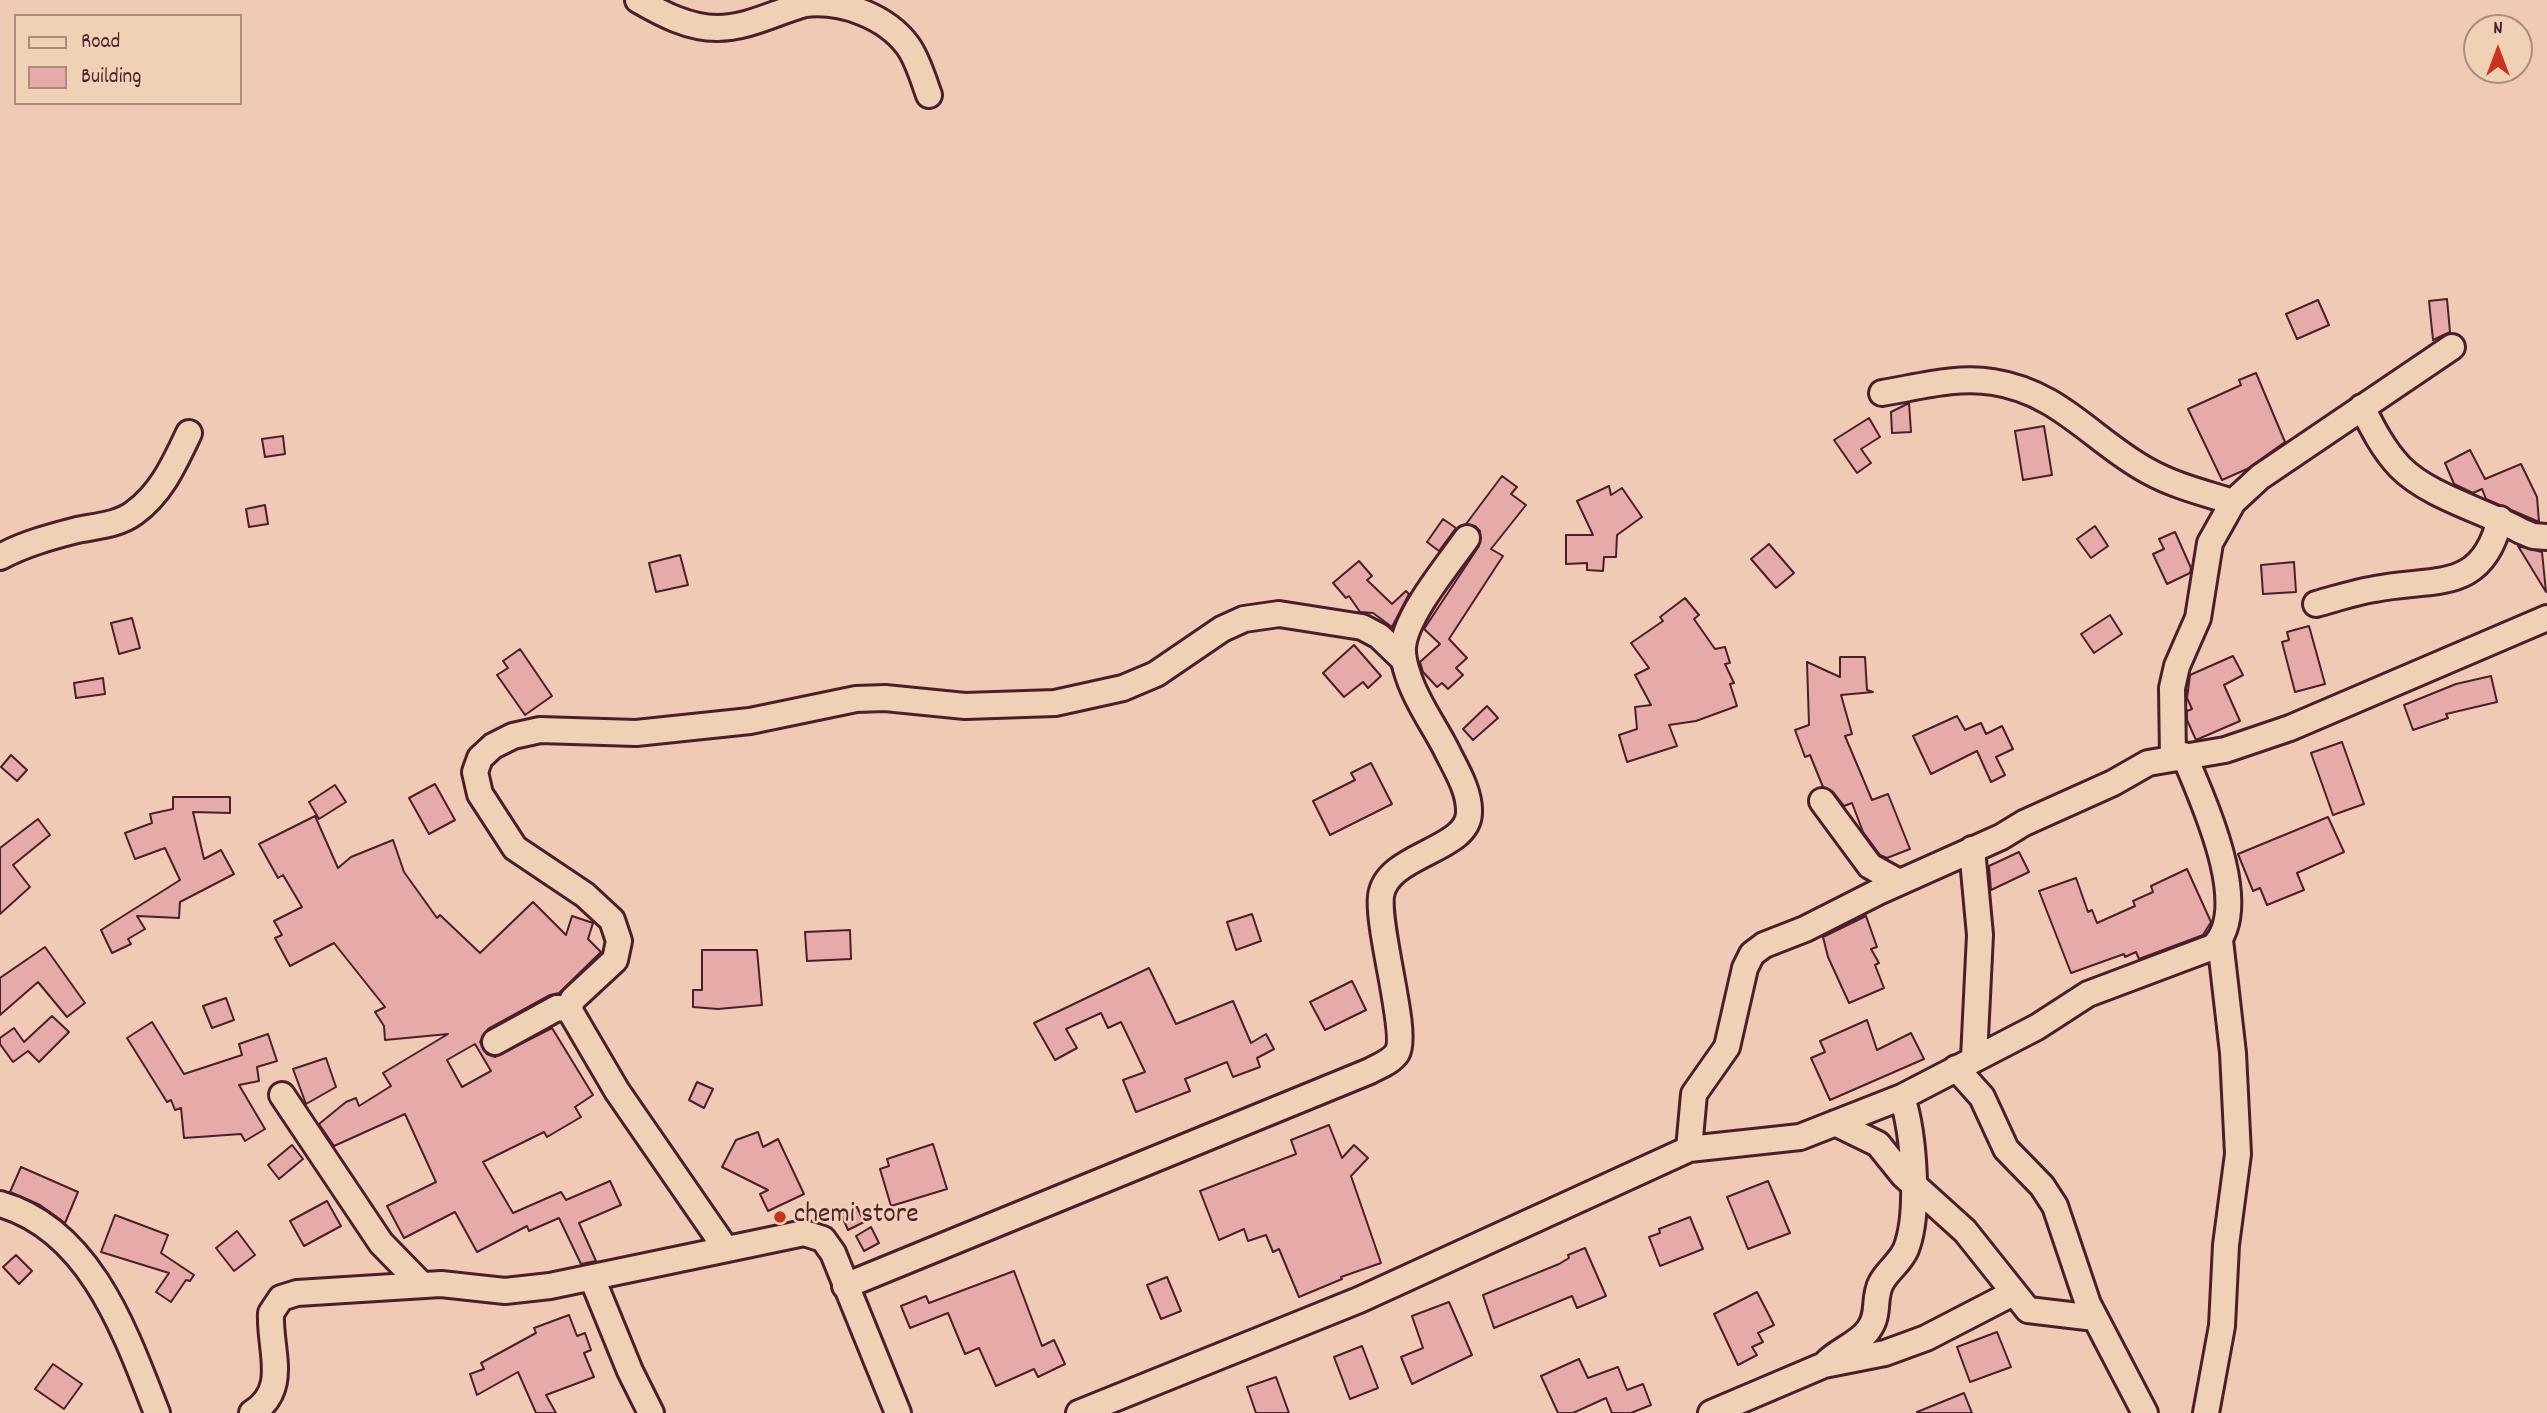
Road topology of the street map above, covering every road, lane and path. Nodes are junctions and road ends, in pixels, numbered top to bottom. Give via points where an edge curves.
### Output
1 (638, 0) edge
2 (929, 95) dead end
3 (2452, 347) dead end
4 (1882, 393) dead end
5 (2362, 407) junction
6 (189, 433) dead end
7 (2234, 502) junction
8 (2500, 519) junction
9 (2547, 537) edge
10 (1467, 538) dead end
11 (0, 557) edge
12 (2316, 604) dead end
13 (2547, 618) edge
14 (1404, 660) junction
15 (2178, 756) junction
16 (1822, 801) dead end
17 (1972, 849) junction
18 (1899, 882) junction
19 (2220, 940) junction
20 (569, 1009) junction
21 (495, 1042) dead end
22 (1965, 1063) junction
23 (282, 1095) dead end
24 (1902, 1097) junction
25 (1835, 1123) junction
26 (1689, 1149) junction
27 (1912, 1183) junction
28 (0, 1204) edge
29 (726, 1249) junction
30 (592, 1278) junction
31 (421, 1284) junction
32 (845, 1286) junction
33 (2013, 1293) junction
34 (2095, 1318) junction
35 (1824, 1365) junction
36 (1114, 1406) edge
37 (157, 1413) edge
38 (252, 1413) edge
39 (652, 1413) edge
40 (898, 1413) edge
41 (1079, 1413) edge
42 (1711, 1413) edge
43 (2145, 1413) edge
44 (2206, 1413) edge

1 - 2 street via 663,15 714,28 818,2 861,9 880,19 908,46
3 - 5 street
4 - 7 street via 1948,381 1995,382 2066,411 2147,471
5 - 7 street via 2260,477
5 - 8 street via 2379,442 2402,469 2425,485
6 - 11 street via 154,496 134,514 27,544
7 - 15 street via 2210,543 2198,618 2172,688
8 - 9 street via 2533,536
8 - 12 street via 2488,555 2463,572 2434,583 2374,589
10 - 14 street via 1408,630
13 - 15 street via 2290,728 2225,750
14 - 20 street via 1362,627 1270,614 1222,629 1156,674 1123,688 1055,703 965,706 856,699 750,721 636,733 540,730 513,736 480,758 476,783 486,807 515,848 602,907 618,932 615,960 573,999
14 - 32 street via 1418,699 1464,788 1469,813 1461,832 1412,861 1382,889 1381,917 1400,1032 1397,1053 1370,1071
15 - 17 street via 2148,762
15 - 19 street via 2219,846 2228,904
16 - 18 street via 1870,866
17 - 18 street
17 - 22 street via 1980,935
18 - 26 street via 1840,913 1763,944 1752,954 1740,980 1727,1046 1695,1094
19 - 22 street via 2213,947 2088,994 2037,1027
19 - 44 street via 2238,1154 2227,1233 2222,1326
20 - 21 street via 557,1008
20 - 29 street via 631,1113
22 - 24 street
22 - 34 street via 2006,1149 2055,1206
23 - 31 street via 381,1243
24 - 25 street
24 - 27 street via 1911,1140
25 - 26 street via 1782,1141
25 - 27 street via 1871,1138
26 - 36 street
27 - 33 street via 1965,1231
27 - 35 street via 1916,1210 1908,1245 1880,1284 1874,1321 1865,1334
28 - 37 street via 58,1234 79,1256 117,1321
29 - 30 street
29 - 32 street via 804,1233 816,1235 833,1253
30 - 31 street via 505,1291
30 - 39 street via 624,1359
31 - 38 street via 281,1298 271,1313 274,1386 268,1400
32 - 40 street
33 - 34 street via 2028,1310
33 - 35 street via 1926,1338 1885,1353
34 - 43 street
35 - 42 street
36 - 41 street

